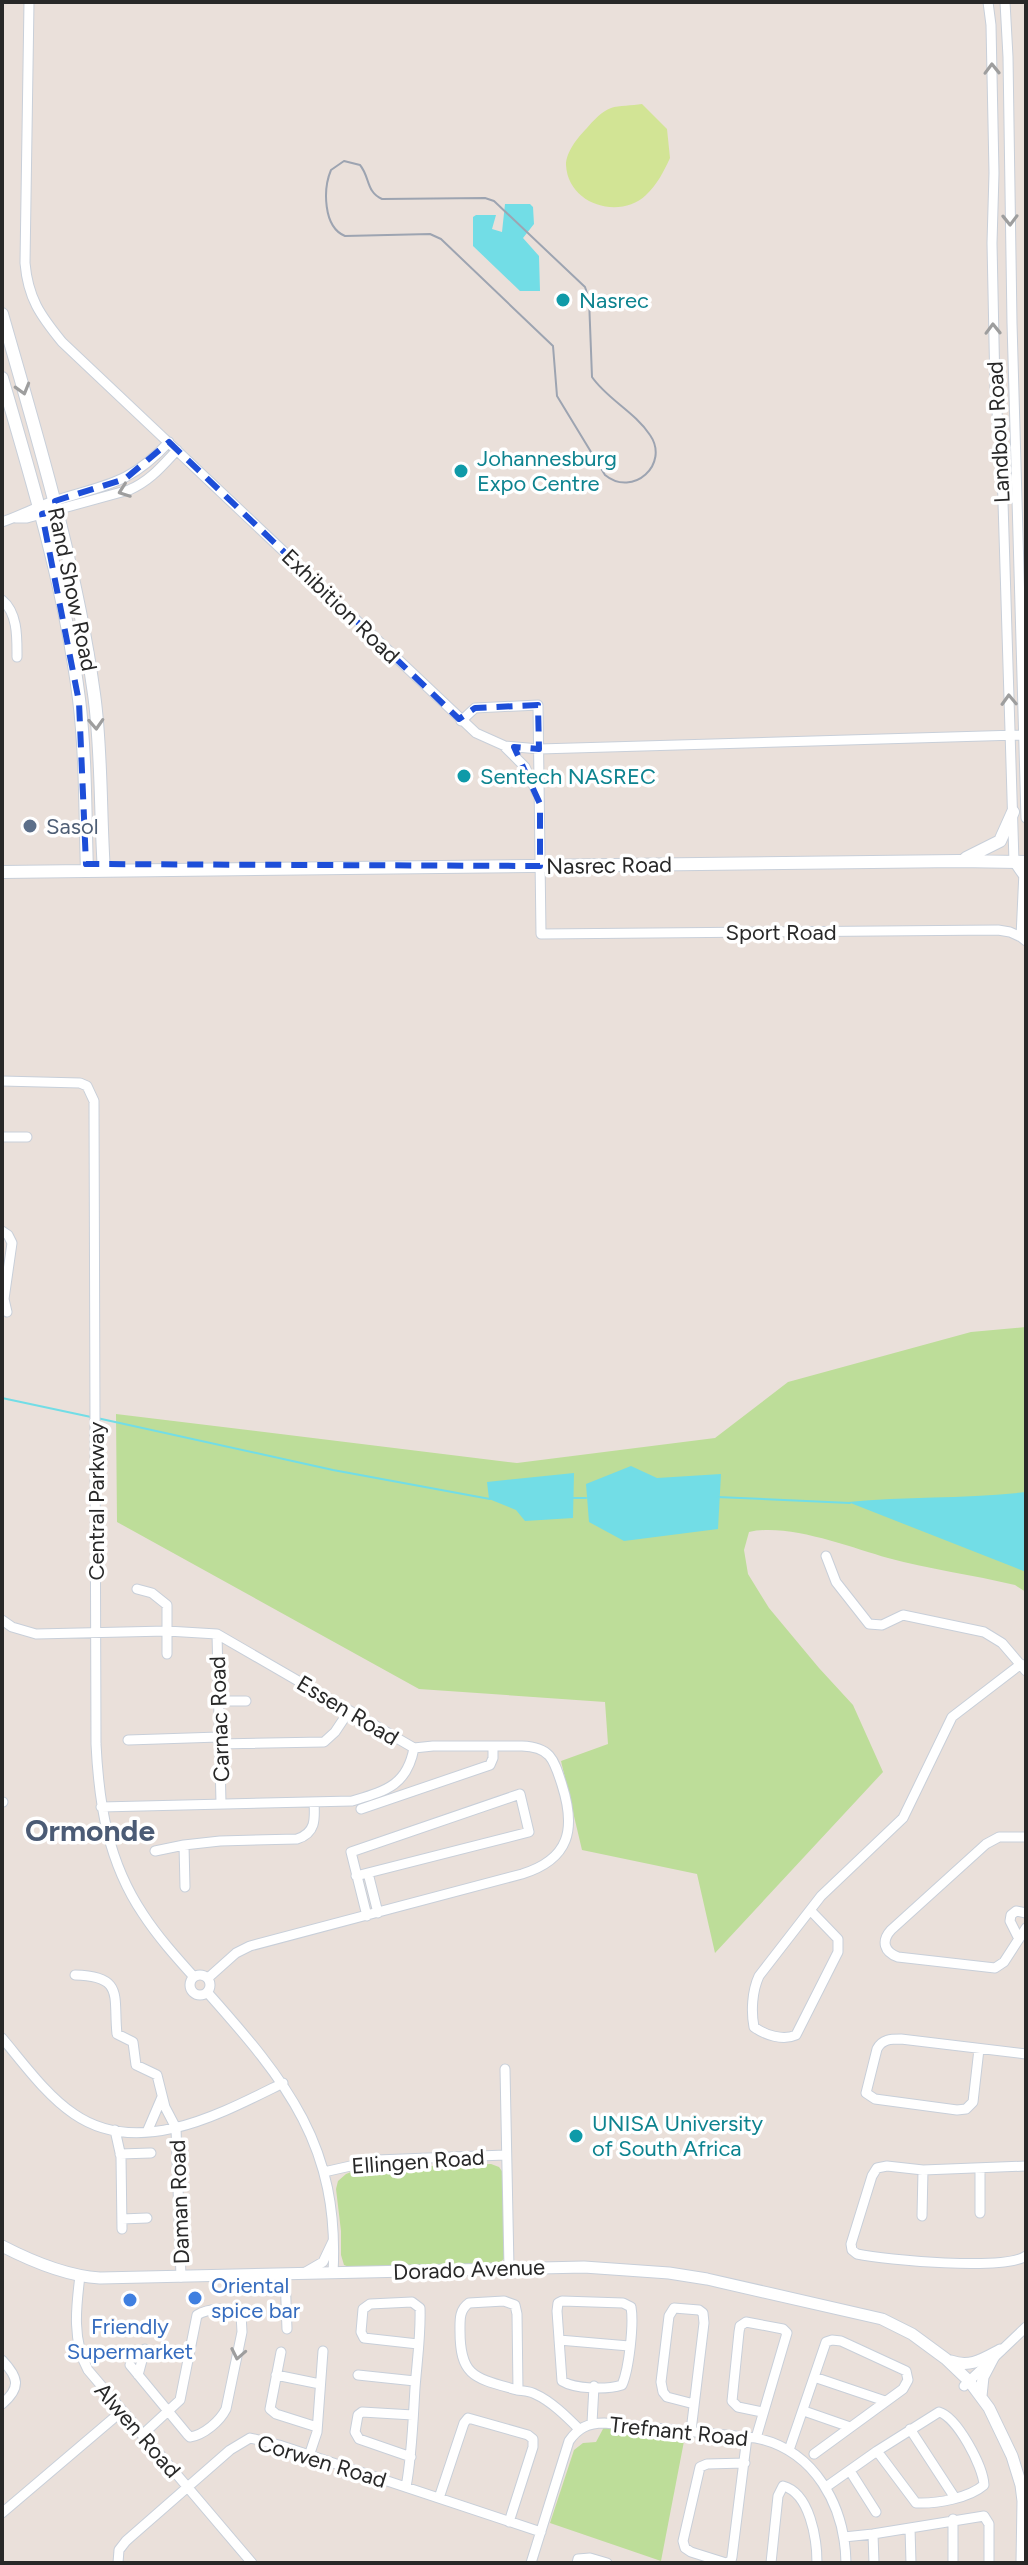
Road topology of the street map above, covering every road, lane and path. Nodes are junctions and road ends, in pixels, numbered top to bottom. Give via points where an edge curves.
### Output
1 (29, 2) edge
2 (988, 2) edge
3 (1005, 2) edge
4 (994, 173) junction
5 (1010, 173) junction
6 (2, 314) edge
7 (2, 378) edge
8 (169, 442) junction
9 (177, 450) junction
10 (1016, 466) junction
11 (1002, 469) junction
12 (1016, 495) junction
13 (1002, 499) junction
14 (56, 505) junction
15 (41, 510) junction
16 (2, 522) edge
17 (2, 600) edge
18 (17, 657) dead end
19 (461, 721) junction
20 (1022, 735) junction
21 (1010, 736) junction
22 (505, 746) junction
23 (539, 749) junction
24 (540, 804) junction
25 (1013, 812) junction
26 (1026, 818) edge
27 (959, 861) junction
28 (2, 866) edge
29 (540, 866) junction
30 (1022, 866) edge
31 (86, 867) junction
32 (104, 867) junction
33 (2, 872) edge
34 (1024, 939) edge
35 (2, 1081) edge
36 (2, 1137) edge
37 (27, 1137) dead end
38 (2, 1231) edge
39 (7, 1312) dead end
40 (826, 1556) dead end
41 (137, 1589) dead end
42 (2, 1620) edge
43 (167, 1631) junction
44 (97, 1632) junction
45 (217, 1634) junction
46 (167, 1654) dead end
47 (1023, 1668) edge
48 (218, 1701) junction
49 (246, 1701) dead end
50 (349, 1711) junction
51 (128, 1740) dead end
52 (219, 1740) junction
53 (493, 1746) junction
54 (414, 1748) junction
55 (314, 1802) junction
56 (221, 1803) junction
57 (101, 1807) junction
58 (361, 1809) dead end
59 (1026, 1837) edge
60 (184, 1845) junction
61 (155, 1851) dead end
62 (368, 1873) junction
63 (356, 1876) junction
64 (185, 1887) dead end
65 (811, 1911) junction
66 (378, 1913) junction
67 (1026, 1913) edge
68 (367, 1916) junction
69 (1026, 1928) edge
70 (1019, 1939) junction
71 (75, 1975) dead end
72 (194, 1977) junction
73 (208, 1978) junction
74 (207, 1992) junction
75 (2, 2038) edge
76 (979, 2049) junction
77 (1026, 2054) edge
78 (505, 2069) dead end
79 (283, 2083) junction
80 (162, 2097) junction
81 (176, 2128) junction
82 (115, 2130) junction
83 (147, 2132) junction
84 (151, 2153) dead end
85 (120, 2154) junction
86 (505, 2155) junction
87 (1026, 2166) edge
88 (980, 2168) junction
89 (923, 2170) junction
90 (324, 2172) junction
91 (980, 2213) dead end
92 (922, 2216) dead end
93 (147, 2218) dead end
94 (334, 2239) junction
95 (2, 2246) edge
96 (1026, 2256) edge
97 (509, 2268) junction
98 (333, 2273) junction
99 (285, 2274) junction
100 (301, 2274) junction
101 (80, 2276) junction
102 (181, 2277) junction
103 (853, 2312) junction
104 (1026, 2327) edge
105 (287, 2329) dead end
106 (559, 2340) junction
107 (418, 2344) junction
108 (629, 2346) junction
109 (145, 2349) dead end
110 (323, 2351) dead end
111 (281, 2352) dead end
112 (997, 2353) junction
113 (946, 2359) junction
114 (2, 2360) edge
115 (130, 2365) dead end
116 (138, 2375) junction
117 (276, 2375) junction
118 (358, 2375) dead end
119 (814, 2377) junction
120 (415, 2381) junction
121 (966, 2383) junction
122 (320, 2384) junction
123 (594, 2386) junction
124 (518, 2390) junction
125 (982, 2399) junction
126 (885, 2401) junction
127 (2, 2404) edge
128 (694, 2404) junction
129 (122, 2411) junction
130 (170, 2411) junction
131 (804, 2411) junction
132 (762, 2412) junction
133 (413, 2415) junction
134 (592, 2423) junction
135 (317, 2427) junction
136 (850, 2427) junction
137 (579, 2429) junction
138 (910, 2429) junction
139 (691, 2431) junction
140 (142, 2435) junction
141 (751, 2438) junction
142 (789, 2450) junction
143 (877, 2451) junction
144 (814, 2454) dead end
145 (309, 2456) junction
146 (411, 2457) junction
147 (745, 2463) junction
148 (850, 2471) junction
149 (187, 2487) junction
150 (406, 2487) junction
151 (826, 2487) junction
152 (439, 2498) junction
153 (955, 2498) junction
154 (876, 2512) dead end
155 (2, 2513) edge
156 (953, 2519) junction
157 (1021, 2521) junction
158 (509, 2522) junction
159 (910, 2528) junction
160 (541, 2532) junction
161 (873, 2534) junction
162 (844, 2537) junction
163 (1024, 2546) edge
164 (118, 2563) edge
165 (252, 2563) edge
166 (531, 2563) edge
167 (577, 2563) edge
168 (607, 2563) edge
169 (726, 2563) edge
170 (771, 2563) edge
171 (817, 2563) edge
172 (846, 2563) edge
173 (874, 2563) edge
174 (911, 2563) edge
175 (953, 2563) edge
176 (989, 2563) edge
177 (1022, 2563) edge

1 - 8 street, Exhibition Road via 25,263 32,298 62,342
4 -> 2 street, Landbou Road
3 - 5 street, Landbou Road
4 - 5 street
11 -> 4 street, Landbou Road via 994,368
5 -> 10 street, Landbou Road
6 -> 14 main road, Rand Show Road
7 - 15 main road, Rand Show Road
8 - 9 street, Exhibition Road
8 - 14 street via 125,479
9 -> 14 street via 143,484 105,498
9 - 19 street, Exhibition Road
10 - 11 street
10 - 12 street, Landbou Road
11 - 13 street, Landbou Road
12 - 13 street
12 - 20 street, Landbou Road
21 -> 13 street, Landbou Road
14 - 15 street
14 -> 32 main road, Rand Show Road via 95,698
15 - 16 street
15 - 31 main road, Rand Show Road via 79,702
17 - 18 street via 12,615
19 - 22 street, Exhibition Road
19 - 23 street via 475,708 538,705
20 - 21 street, Exhibition Road
20 - 26 street, Landbou Road
21 - 23 street, Exhibition Road
21 - 25 street, Landbou Road
22 - 23 street, Exhibition Road
22 - 24 street via 525,767
23 - 24 street
24 - 29 street
25 - 27 main road via 1000,841
25 - 30 street, Landbou Road
27 - 29 main road, Nasrec Road
27 - 30 main road, Nasrec Road
28 - 31 main road, Nasrec Road
29 - 32 main road, Nasrec Road
29 - 34 street, Sport Road via 541,934 998,930
30 - 34 street, Landbou Road
31 - 32 main road, Nasrec Road
31 - 33 main road, Nasrec Road
35 - 44 street, Central Parkway via 80,1083 94,1101
36 - 37 street
38 - 39 street via 12,1243
40 - 47 street via 836,1582 869,1624 882,1625 903,1615 984,1632 1002,1643
41 - 43 street via 165,1602
42 - 44 street, Essen Road via 36,1634
43 - 44 street, Essen Road
43 - 45 street, Essen Road
43 - 46 street
44 - 57 street, Central Parkway
45 - 48 street, Carnac Road
45 - 50 street, Essen Road
47 - 65 street via 952,1717 903,1818
48 - 49 street
48 - 52 street, Carnac Road
50 - 52 street via 320,1743
50 - 54 street, Essen Road
51 - 52 street
52 - 56 street, Carnac Road
53 - 54 street
53 - 58 street via 490,1765
53 - 66 street via 532,1746 554,1761 570,1815 559,1853 535,1870
54 - 55 street, Essen Road via 396,1784 352,1801
55 - 56 street, Essen Road
55 - 60 street via 313,1828 297,1839
56 - 57 street, Essen Road
57 - 72 street, Central Parkway via 130,1893
59 - 70 street via 999,1837 986,1844 884,1941 898,1957 991,1968 1003,1964
60 - 61 street
60 - 64 street
62 - 63 street
62 - 63 street via 529,1832 520,1794 351,1852
62 - 66 street
63 - 68 street
65 - 65 street via 838,1939 838,1952 796,2035 785,2038 758,2030 752,2023 756,1981
66 - 68 street
67 - 70 street via 1016,1911 1010,1917
68 - 73 street via 250,1946
69 - 70 street
71 - 80 street via 107,1982 116,1997 117,2034 133,2042 136,2065 157,2075
72 - 73 street
72 - 74 street via 194,1992
73 - 74 street
74 - 79 street
75 - 82 street via 64,2106 90,2123
76 - 76 street via 901,2039 883,2042 876,2050 866,2093 875,2099 966,2109 973,2100
76 - 77 street
78 - 86 street
79 - 81 street
79 - 90 street, Ellingen Road via 306,2123
80 - 81 street
80 - 83 street
81 - 83 street
81 - 102 street, Daman Road
82 - 83 street
82 - 85 street
84 - 85 street
85 - 93 street via 122,2224
86 - 90 street, Ellingen Road via 377,2160
86 - 97 street
87 - 88 street
88 - 89 street
88 - 91 street
89 - 92 street
89 - 96 street via 876,2169 853,2252 930,2263
90 - 94 street
94 - 98 street
94 - 100 street via 323,2262
95 - 101 street, Dorado Avenue
97 - 98 street, Dorado Avenue
97 - 103 street, Dorado Avenue via 669,2273
98 - 100 street, Dorado Avenue
99 - 100 street, Dorado Avenue
99 - 102 street, Dorado Avenue
99 - 105 street
101 - 102 street, Dorado Avenue
101 - 129 street, Alwen Road via 76,2325 82,2356
103 - 113 street, Dorado Avenue via 895,2324
103 - 121 street, Dorado Avenue via 896,2331
104 - 112 street
106 - 108 street
106 - 108 street via 560,2301 623,2303 632,2309
106 - 123 street via 562,2381
107 - 107 street via 416,2303 363,2309 365,2339
107 - 120 street
108 - 123 street via 622,2385
109 - 116 street
110 - 122 street
111 - 117 street
112 - 113 street via 969,2364
112 - 121 street
112 - 125 street via 981,2383
113 - 121 street, Dorado Avenue
114 - 127 street via 16,2381 14,2392
115 - 116 street
116 - 130 street
117 - 122 street
117 - 135 street via 271,2411
118 - 120 street
119 - 126 street
119 - 126 street via 824,2344 841,2341 908,2374 903,2389
119 - 131 street
120 - 133 street
121 - 125 street
121 - 157 street via 999,2443
122 - 135 street
123 - 134 street
124 - 124 street via 475,2375 463,2363 461,2315 469,2303 515,2305
124 - 137 street via 537,2395
125 - 157 street via 1017,2469
126 - 136 street
128 - 128 street via 704,2315 674,2308 661,2386 667,2397
128 - 139 street
129 - 140 street, Alwen Road
129 - 155 street
130 -> 130 street via 182,2396 197,2315 238,2311 242,2332 224,2413 193,2437
130 - 140 street
131 - 136 street
131 - 142 street
132 - 132 street via 787,2333 746,2322 740,2326 732,2401
132 - 141 street
133 - 146 street
133 - 146 street via 362,2412 355,2432 358,2438
134 - 137 street, Trefnant Road
134 - 139 street, Trefnant Road
135 - 145 street
136 - 144 street
137 - 160 street, Trefnant Road via 569,2443
138 - 143 street
138 - 153 street
138 - 153 street via 942,2412 966,2441 984,2485
139 - 141 street, Trefnant Road
140 - 149 street, Alwen Road
141 - 142 street, Trefnant Road
141 - 147 street
142 - 151 street, Trefnant Road
143 - 148 street
143 - 153 street via 914,2502
145 - 149 street, Corwen Road via 247,2439
145 - 150 street, Corwen Road
146 - 150 street
147 - 169 street via 732,2557
147 - 169 street via 700,2467 683,2541 691,2552
148 - 151 street
148 - 154 street
149 - 164 street, Corwen Road via 120,2547
149 - 165 street, Alwen Road
150 - 152 street, Corwen Road
151 - 162 street, Trefnant Road
152 - 158 street, Corwen Road
152 - 158 street via 468,2418 528,2435 533,2447
156 - 159 street
156 - 175 street
156 - 176 street via 986,2517
157 - 163 street
158 - 160 street, Corwen Road
159 - 161 street
159 - 174 street
160 - 166 street, Trefnant Road
161 - 162 street
161 - 173 street
162 - 172 street, Trefnant Road
163 - 177 street
167 - 168 street via 584,2557
170 - 171 street via 783,2486 805,2508

